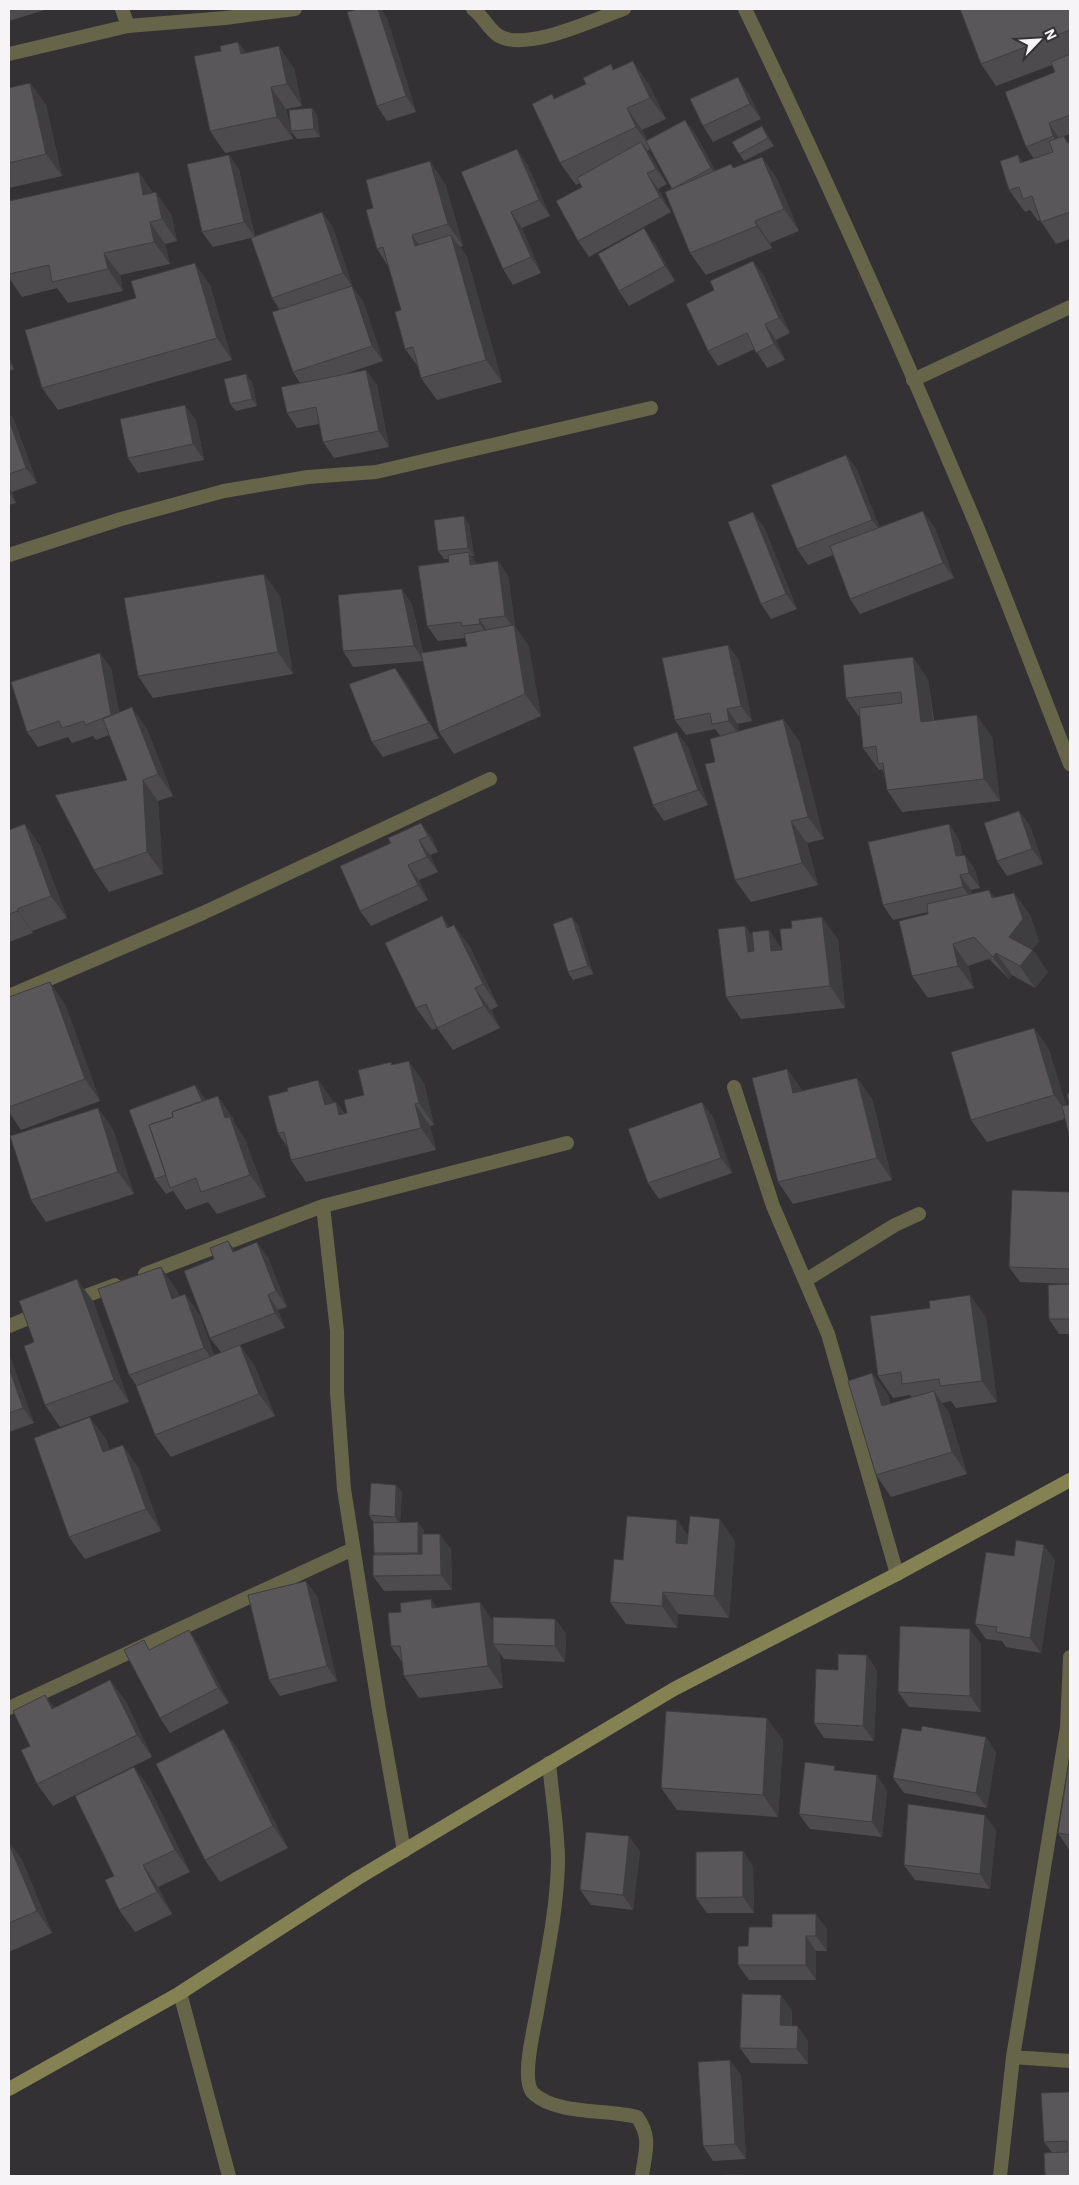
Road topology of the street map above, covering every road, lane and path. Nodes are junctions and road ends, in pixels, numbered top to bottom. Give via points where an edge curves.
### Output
1 (122, 9) edge
2 (295, 9) edge
3 (473, 9) edge
4 (624, 9) edge
5 (745, 9) edge
6 (128, 26) junction
7 (9, 54) edge
8 (1070, 307) edge
9 (913, 380) junction
10 (651, 408) dead end
11 (9, 555) edge
12 (1070, 764) edge
13 (490, 779) dead end
14 (9, 996) edge
15 (734, 1087) dead end
16 (567, 1143) dead end
17 (324, 1206) junction
18 (919, 1214) dead end
19 (806, 1280) junction
20 (9, 1326) edge
21 (1070, 1480) edge
22 (352, 1549) junction
23 (897, 1574) junction
24 (1070, 1656) edge
25 (9, 1708) edge
26 (549, 1763) junction
27 (404, 1851) junction
28 (180, 1993) junction
29 (1013, 2057) junction
30 (1070, 2061) edge
31 (9, 2089) edge
32 (229, 2176) edge
33 (642, 2176) edge
34 (1000, 2176) edge

1 - 6 street
2 - 6 street
3 - 4 street via 498,36 522,42 552,35
5 - 9 street
6 - 7 street
8 - 9 street
9 - 12 street via 975,522
10 - 11 street via 376,472 308,477 224,491 121,519
13 - 14 street via 203,913
15 - 19 street via 773,1206
16 - 17 street
17 - 20 street
17 - 22 street via 337,1331 344,1489
18 - 19 street via 895,1225
19 - 23 street via 828,1334
21 - 23 main road
22 - 25 street
22 - 27 street
23 - 26 main road via 674,1689
24 - 29 street via 1066,1727
26 - 27 main road
26 - 33 street via 558,1860 556,1904 527,2075 532,2092 544,2100 580,2110 637,2117 647,2138
27 - 28 main road
28 - 31 main road
28 - 32 street
29 - 30 street
29 - 34 street

